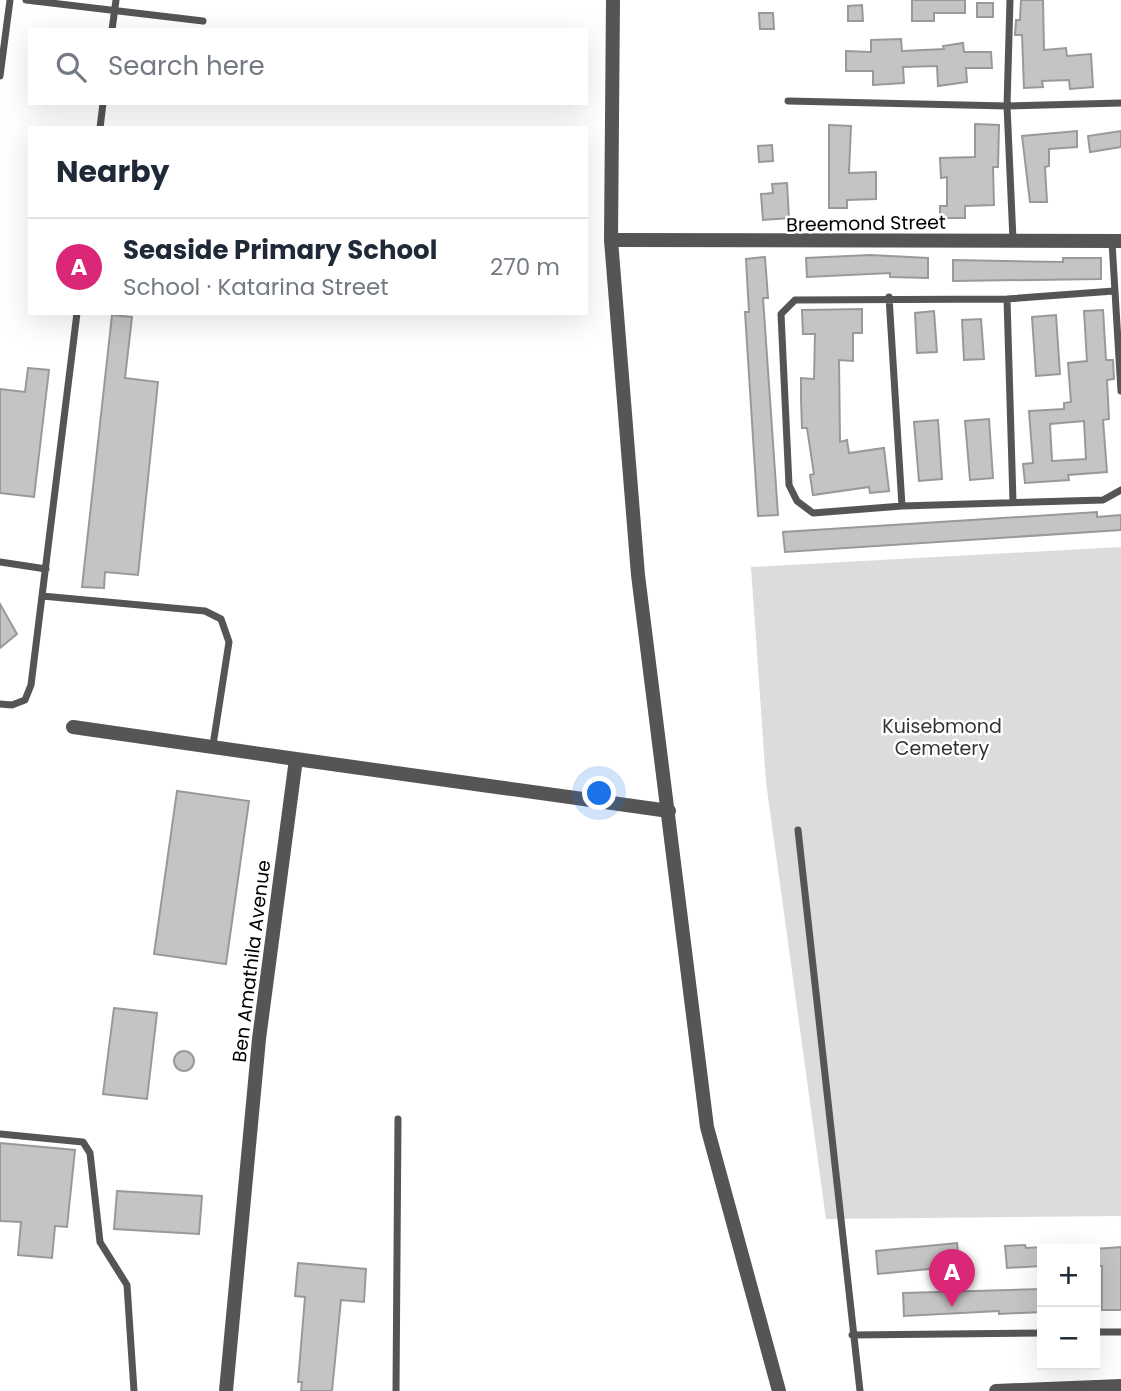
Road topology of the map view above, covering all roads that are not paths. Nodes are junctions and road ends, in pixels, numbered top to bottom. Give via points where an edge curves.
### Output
1 (10, 0) edge
2 (26, 0) edge
3 (116, 0) edge
4 (612, 0) edge
5 (1010, 0) edge
6 (115, 11) junction
7 (202, 20) dead end
8 (112, 28) edge
9 (0, 76) edge
10 (788, 101) dead end
11 (1121, 103) edge
12 (103, 105) edge
13 (1007, 106) junction
14 (100, 126) edge
15 (611, 240) junction
16 (1013, 240) junction
17 (1117, 241) edge
18 (1114, 291) junction
19 (889, 297) junction
20 (1007, 299) junction
21 (77, 315) edge
22 (1121, 391) edge
23 (1121, 490) edge
24 (1013, 502) junction
25 (902, 506) junction
26 (0, 562) edge
27 (46, 569) junction
28 (42, 596) junction
29 (0, 704) edge
30 (73, 727) dead end
31 (213, 745) junction
32 (296, 760) junction
33 (668, 811) junction
34 (798, 831) dead end
35 (398, 1119) dead end
36 (0, 1134) edge
37 (1100, 1332) edge
38 (1121, 1332) edge
39 (1037, 1333) edge
40 (852, 1335) junction
41 (1121, 1386) edge
42 (134, 1391) edge
43 (226, 1391) edge
44 (396, 1391) edge
45 (779, 1391) edge
46 (860, 1391) edge
47 (996, 1391) edge

1 - 9 lane
2 - 6 lane
3 - 6 lane
4 - 15 street
5 - 13 lane
6 - 7 lane
6 - 8 lane
10 - 13 lane
11 - 13 lane
12 - 14 lane
13 - 16 lane
15 - 16 street, Breemond Street
15 - 33 street via 637,562
16 - 17 street, Breemond Street
17 - 18 lane
18 - 20 lane
18 - 22 lane
19 - 20 lane
19 - 25 lane
19 - 25 lane via 794,300 784,308 789,485 797,501 813,513
20 - 24 lane
21 - 27 lane
23 - 24 lane via 1104,500
24 - 25 lane
26 - 27 lane
27 - 28 lane
28 - 29 lane via 31,685 25,700
28 - 31 lane via 205,611 221,619 229,642
30 - 31 street
31 - 32 street
32 - 33 street
32 - 43 street, Ben Amathila Avenue via 259,1039
33 - 45 street via 707,1127
34 - 40 lane
35 - 44 lane
36 - 42 lane via 83,1142 90,1153 100,1241 128,1285
37 - 38 lane
39 - 40 lane
40 - 46 lane
41 - 47 street

